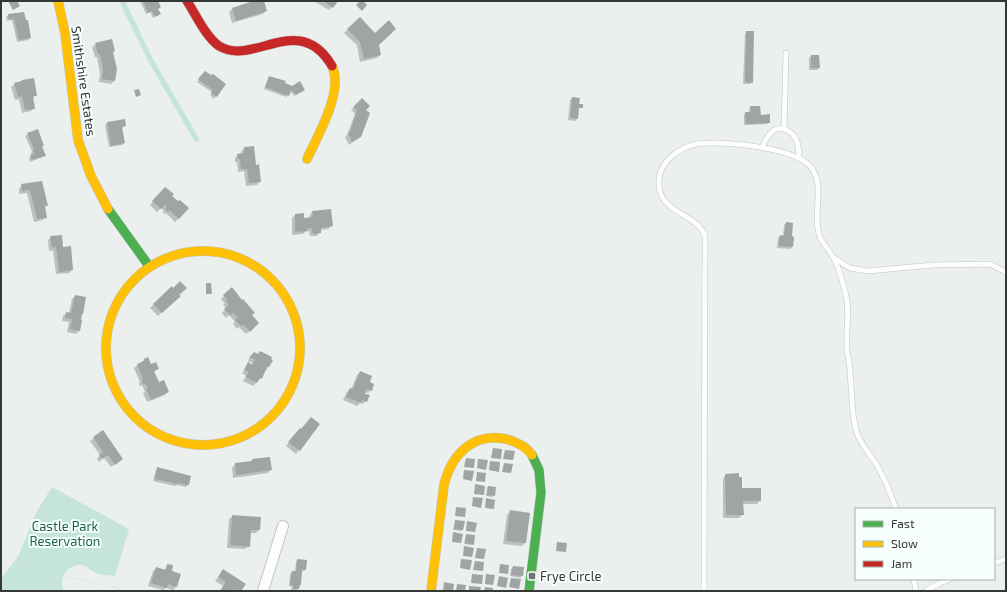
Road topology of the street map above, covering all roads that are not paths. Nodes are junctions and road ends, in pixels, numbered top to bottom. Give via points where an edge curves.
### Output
1 (58, 1) edge
2 (187, 1) edge
3 (786, 53) dead end
4 (784, 129) junction
5 (762, 148) junction
6 (799, 158) junction
7 (307, 159) dead end
8 (834, 257) junction
9 (149, 266) junction
10 (1006, 272) edge
11 (896, 508) edge
12 (283, 526) dead end
13 (1006, 559) edge
14 (995, 563) edge
15 (914, 580) edge
16 (948, 580) edge
17 (263, 591) edge
18 (431, 591) edge
19 (530, 591) edge
20 (704, 591) edge
21 (916, 591) edge
22 (926, 591) edge

1 - 9 street, Smithshire Estates via 65,33 78,140 106,207
2 - 7 street via 211,39 224,48 240,50 295,40 316,47 327,58 335,74 334,90
3 - 4 lane
4 - 5 lane via 772,132
4 - 6 lane via 792,133 796,139
5 - 6 lane
5 - 20 lane via 748,145 697,144 680,150 669,158 662,168 659,179 660,193 667,204 699,225 705,236
6 - 8 lane via 814,171 818,185 819,234
8 - 10 lane via 850,268 868,271 933,265 990,264
8 - 11 lane via 847,302 847,349 856,432 877,466
9 - 9 street via 162,259 192,250 237,256 251,262 275,281 292,307 300,336 298,367 294,382 283,402 268,420 243,437 221,443 198,445 168,439 142,424 121,402 109,374 106,359 107,328 118,300
12 - 17 street
13 - 14 lane
15 - 21 lane
16 - 22 lane
18 - 19 street via 447,474 467,446 495,436 527,449 536,461 540,475 541,498

